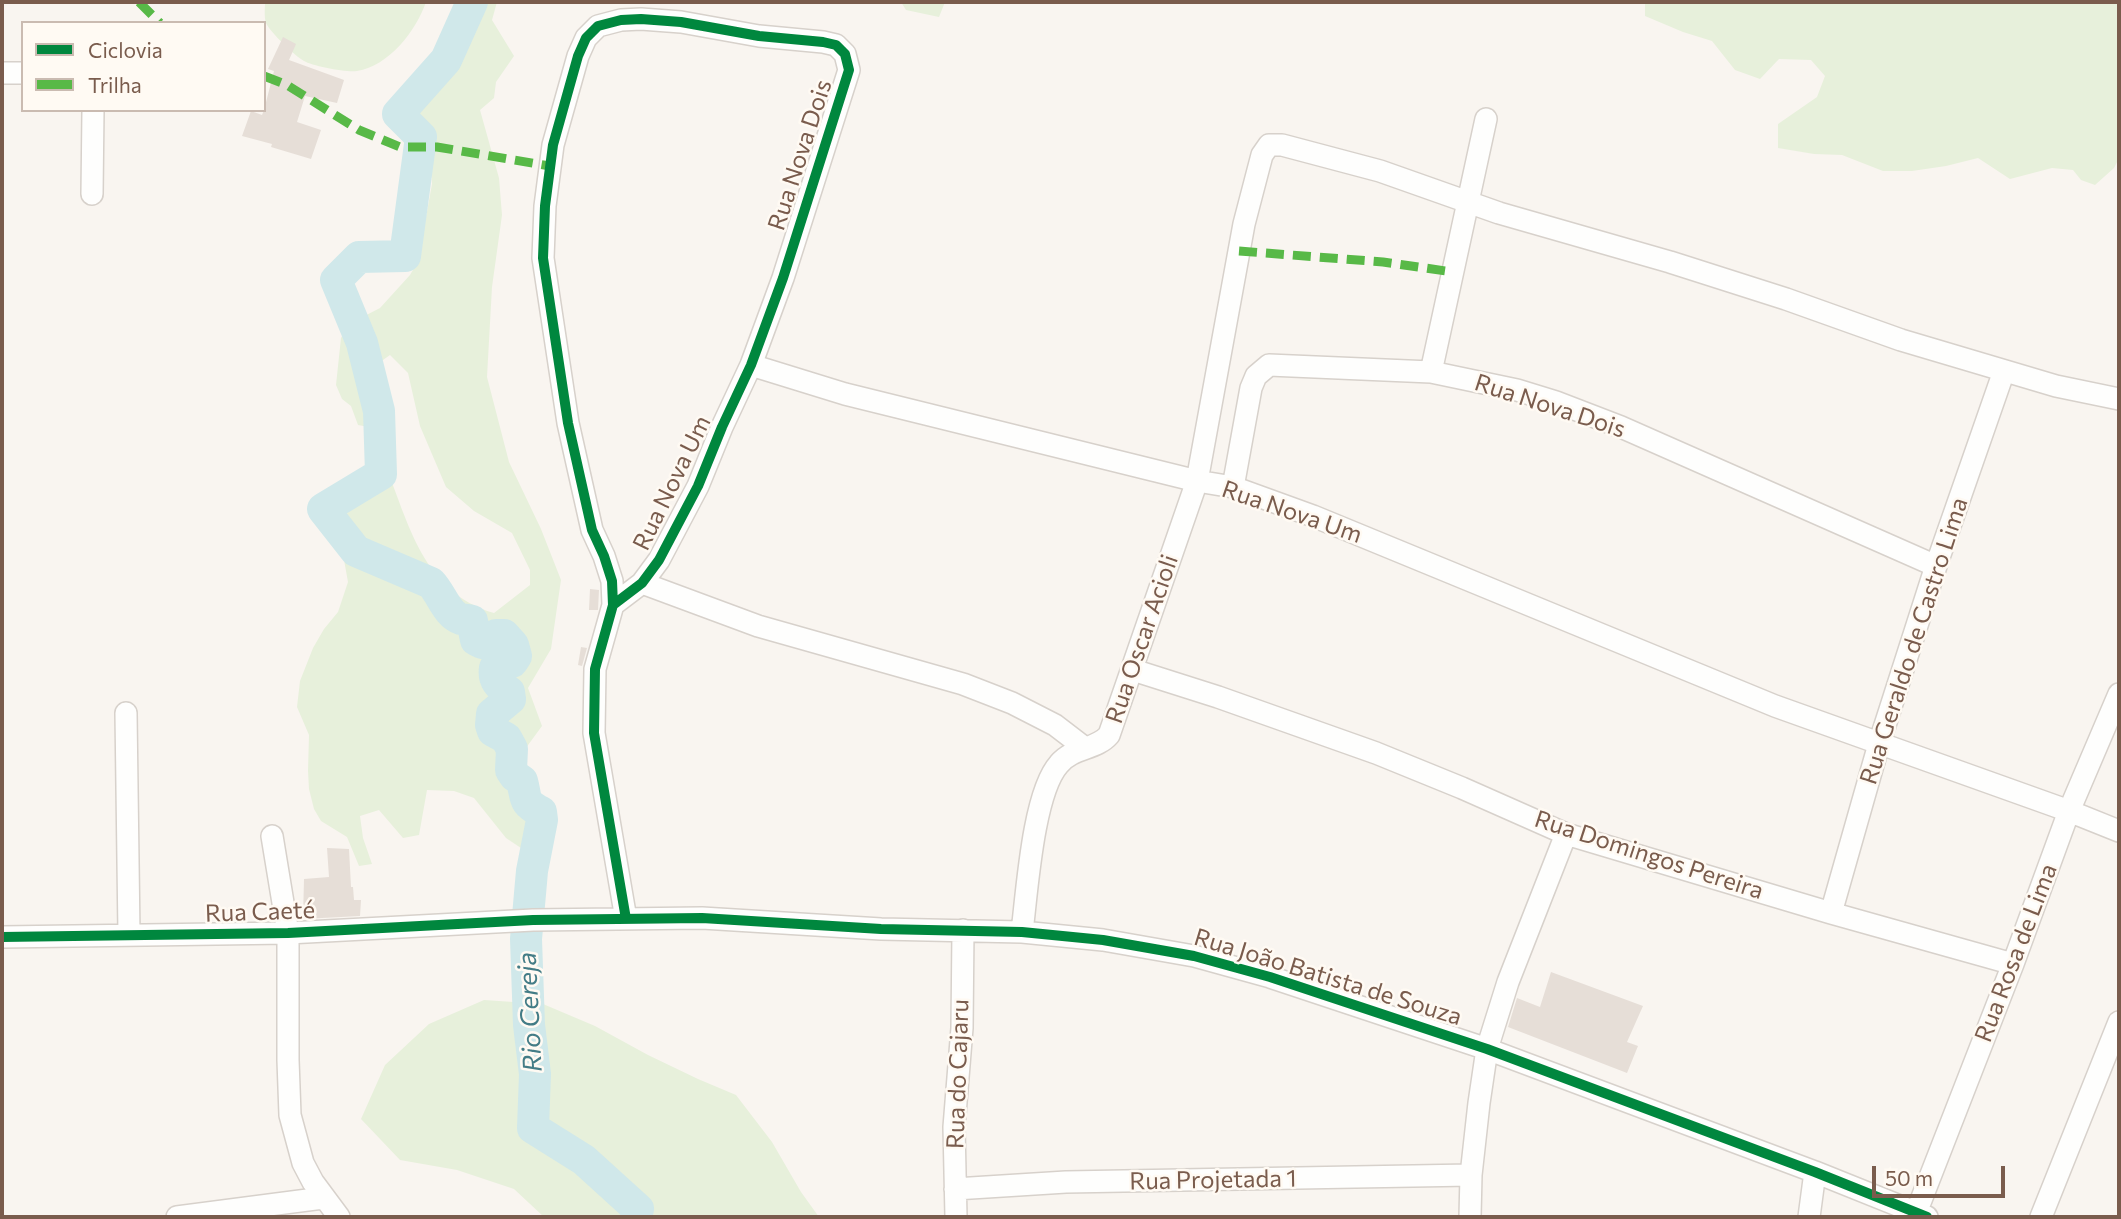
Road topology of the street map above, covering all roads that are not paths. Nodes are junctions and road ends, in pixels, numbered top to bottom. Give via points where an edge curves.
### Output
1 (2, 73) edge
2 (21, 73) edge
3 (93, 112) edge
4 (1486, 118) dead end
5 (92, 194) dead end
6 (1468, 202) junction
7 (751, 365) junction
8 (559, 368) joint
9 (1431, 372) junction
10 (2004, 372) junction
11 (2119, 400) edge
12 (1197, 481) junction
13 (1233, 487) junction
14 (1936, 566) junction
15 (642, 583) junction
16 (613, 605) junction
17 (1133, 670) junction
18 (2119, 694) edge
19 (125, 713) dead end
20 (1879, 744) junction
21 (1085, 748) junction
22 (2069, 811) junction
23 (2119, 831) edge
24 (1566, 834) junction
25 (272, 836) dead end
26 (1830, 913) junction
27 (626, 919) junction
28 (526, 920) joint
29 (962, 930) junction
30 (1022, 932) junction
31 (288, 933) junction
32 (129, 935) junction
33 (2, 937) edge
34 (2013, 964) junction
35 (2119, 1022) edge
36 (1487, 1049) junction
37 (1815, 1172) junction
38 (1471, 1175) junction
39 (955, 1189) junction
40 (323, 1198) junction
41 (1922, 1215) edge
42 (188, 1217) edge
43 (339, 1217) edge
44 (956, 1217) edge
45 (1469, 1217) edge
46 (1809, 1217) edge
47 (2041, 1217) edge

1 - 2 street
3 - 5 street
4 - 6 street
6 - 9 street
6 - 10 street via 1670,262
6 - 12 street, Rua Oscar Acioli via 1380,171 1269,145 1262,155 1244,224
7 - 8 street, Rua Nova Dois via 783,278 849,70 848,60 836,45 823,42 641,19 598,26 586,38 553,145 542,258
7 - 12 street, Rua Nova Um via 845,394
7 - 15 street, Rua Nova Um via 674,534
8 - 16 street, Rua Nova Um via 582,490 612,581
9 - 13 street, Rua Nova Dois via 1269,365 1251,388
9 - 14 street, Rua Nova Dois via 1517,390 1569,407
10 - 11 street
10 - 14 street, Rua Geraldo de Castro Lima
12 - 13 street, Rua Nova Um
12 - 17 street, Rua Oscar Acioli
13 - 20 street, Rua Nova Um
14 - 20 street, Rua Geraldo de Castro Lima
15 - 16 street, Rua Nova Um
15 - 21 street via 758,626 963,684 1055,725
16 - 27 street, Rua Nova Um via 595,669 594,733
17 - 21 street, Rua Oscar Acioli via 1110,734
17 - 24 street, Rua Domingos Pereira via 1376,754
18 - 22 street, Rua Rosa de Lima
19 - 32 street
20 - 22 street, Rua Nova Um
20 - 26 street, Rua Geraldo de Castro Lima
21 - 30 street, Rua Oscar Acioli via 1060,762 1046,785
22 - 23 street, Rua Nova Um
22 - 34 street, Rua Rosa de Lima
24 - 26 street, Rua Domingos Pereira
24 - 36 street
25 - 31 street
26 - 34 street, Rua Domingos Pereira
27 - 28 street, Rua João Batista de Souza
27 - 29 street, Rua João Batista de Souza
28 - 31 street, Rua Caeté
29 - 30 street, Rua João Batista de Souza
29 - 39 street, Rua do Cajaru
30 - 36 street, Rua João Batista de Souza via 1194,956
31 - 32 street, Rua Caeté
31 - 40 street via 290,1115 303,1163
32 - 33 street, Rua Caeté
34 - 41 street, Rua Rosa de Lima
35 - 47 street
36 - 37 street, Rua João Batista de Souza
36 - 38 street
37 - 41 street, Rua João Batista de Souza
37 - 46 street
38 - 39 street, Rua Projetada 1 via 1066,1182
38 - 45 street
39 - 44 street, Rua do Cajaru
40 - 42 street
40 - 43 street

